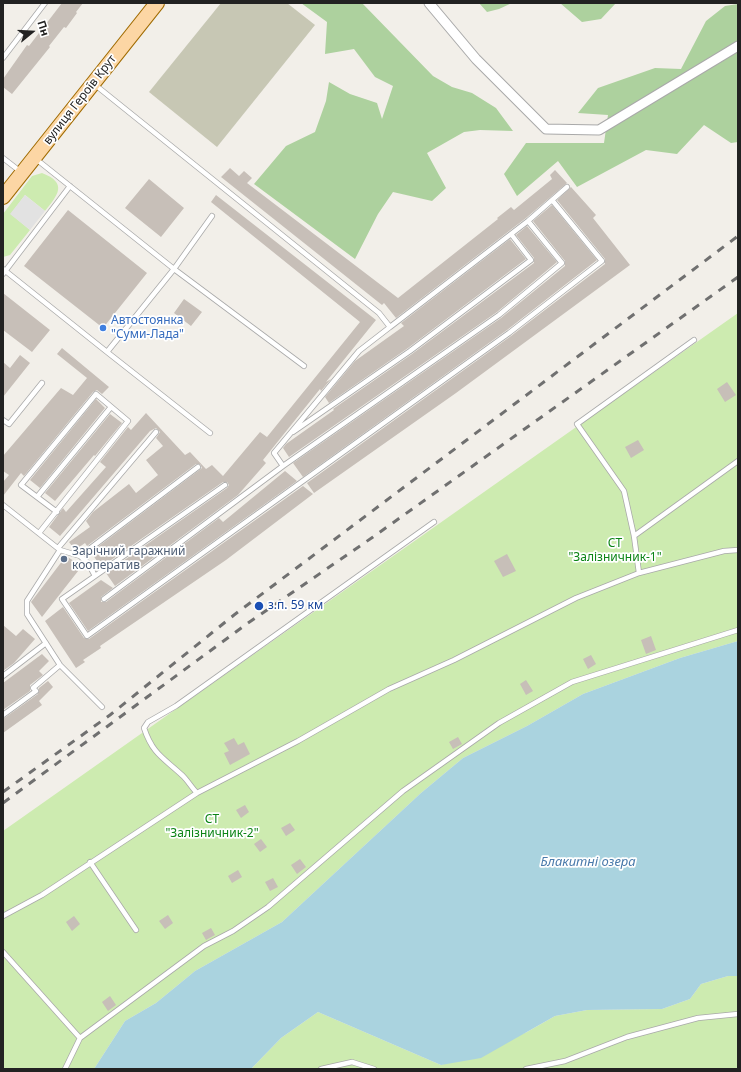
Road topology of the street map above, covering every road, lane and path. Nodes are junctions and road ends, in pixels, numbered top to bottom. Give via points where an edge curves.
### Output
1 (45, 3) edge
2 (157, 3) edge
3 (428, 3) edge
4 (738, 46) edge
5 (3, 58) edge
6 (93, 83) junction
7 (3, 158) edge
8 (34, 158) junction
9 (22, 173) junction
10 (70, 186) junction
11 (567, 187) dead end
12 (3, 197) edge
13 (552, 200) junction
14 (212, 216) dead end
15 (528, 221) junction
16 (511, 234) junction
17 (174, 269) junction
18 (4, 271) edge
19 (390, 327) junction
20 (694, 340) dead end
21 (107, 352) junction
22 (304, 366) dead end
23 (42, 383) dead end
24 (112, 407) junction
25 (3, 420) edge
26 (156, 432) dead end
27 (210, 433) dead end
28 (288, 436) junction
29 (738, 460) edge
30 (283, 466) junction
31 (198, 467) dead end
32 (225, 485) dead end
33 (38, 497) junction
34 (3, 505) edge
35 (56, 512) junction
36 (434, 522) dead end
37 (39, 533) junction
38 (634, 536) junction
39 (59, 549) junction
40 (738, 550) edge
41 (80, 556) junction
42 (639, 573) junction
43 (95, 576) junction
44 (104, 599) dead end
45 (738, 630) edge
46 (46, 643) junction
47 (60, 665) junction
48 (3, 676) edge
49 (102, 706) dead end
50 (3, 715) edge
51 (197, 793) junction
52 (90, 862) junction
53 (3, 916) edge
54 (136, 930) dead end
55 (3, 952) edge
56 (738, 1014) edge
57 (80, 1038) junction
58 (65, 1069) edge
59 (321, 1069) edge
60 (374, 1069) edge
61 (526, 1069) edge

1 - 5 lane
2 - 6 main road, вулиця Героїв Крут
3 - 4 street via 476,59 546,129 599,130
6 - 8 main road, вулиця Героїв Крут
6 - 19 lane via 379,313
7 - 9 lane
8 - 9 main road, вулиця Героїв Крут
8 - 10 lane
9 - 12 main road, вулиця Героїв Крут
10 - 17 lane
10 - 18 lane
11 - 13 lane
13 - 15 lane
13 - 43 lane via 602,261 509,333 88,636 62,599
14 - 17 lane
15 - 16 lane
15 - 30 lane via 562,263 499,315
16 - 19 lane
16 - 28 lane via 531,260 410,351
17 - 21 lane
17 - 22 lane
18 - 21 lane
19 - 28 lane via 359,351
20 - 38 lane via 577,424 624,491
21 - 27 lane
23 - 25 lane via 9,424
24 - 33 lane
24 - 33 lane via 96,394 21,485
24 - 35 lane via 128,422
26 - 39 lane
28 - 30 lane via 274,453
29 - 38 lane
30 - 44 lane
31 - 41 lane
32 - 43 lane
33 - 35 lane
34 - 37 lane
35 - 37 lane
36 - 51 lane via 176,706 148,722 144,728 157,754 183,776
37 - 39 lane
38 - 42 lane
39 - 41 lane
39 - 46 lane via 27,601 27,614
40 - 42 lane via 724,551
41 - 43 lane via 88,563
42 - 51 lane via 576,598 454,660 389,689 298,741
45 - 57 lane via 572,682 499,723 403,791 268,907 233,932 204,946
46 - 47 lane
46 - 48 lane
47 - 49 lane
47 - 50 lane via 33,688 36,691
51 - 52 lane
52 - 53 lane via 42,895
52 - 54 lane
55 - 57 lane
56 - 61 lane via 691,1020 626,1037 565,1061
57 - 58 lane
59 - 60 lane via 352,1062

